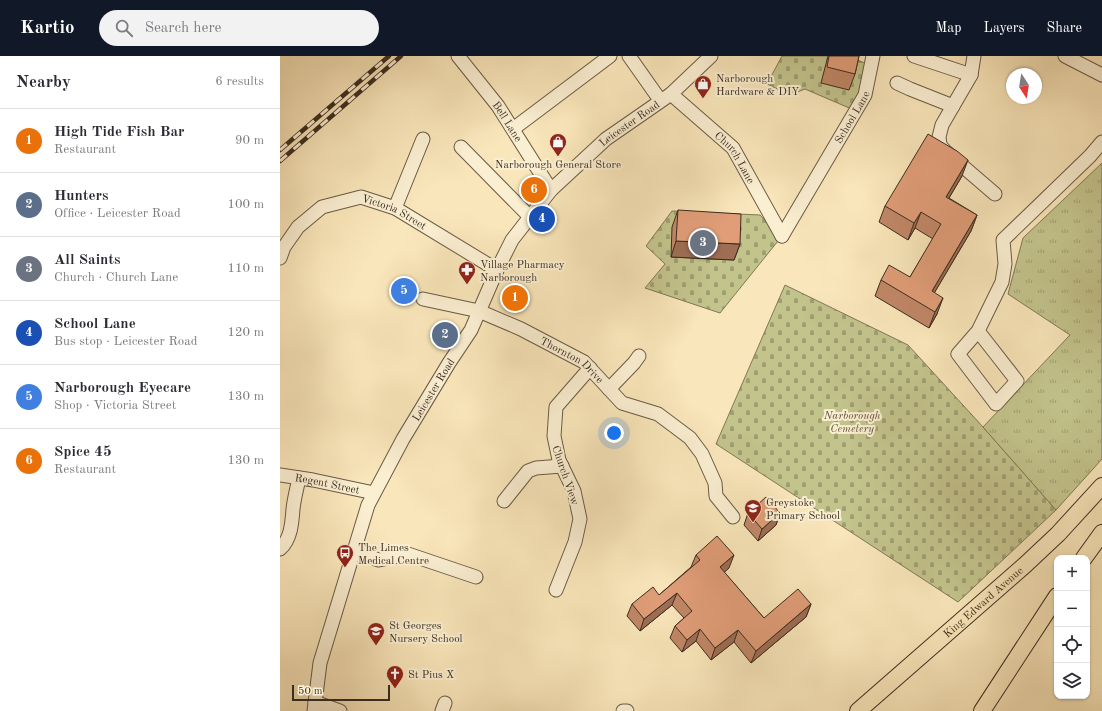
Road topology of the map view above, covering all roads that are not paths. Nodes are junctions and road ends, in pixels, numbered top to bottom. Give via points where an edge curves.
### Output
1 (458, 56) edge
2 (610, 56) edge
3 (629, 56) edge
4 (710, 56) edge
5 (873, 56) edge
6 (914, 56) edge
7 (974, 56) edge
8 (1065, 56) edge
9 (950, 62) edge
10 (971, 75) junction
11 (1102, 75) edge
12 (896, 83) dead end
13 (665, 97) junction
14 (953, 106) junction
15 (513, 129) junction
16 (423, 139) dead end
17 (1102, 142) edge
18 (461, 147) dead end
19 (551, 190) junction
20 (995, 194) dead end
21 (395, 208) junction
22 (530, 217) junction
23 (782, 236) joint
24 (280, 258) edge
25 (497, 270) junction
26 (423, 299) dead end
27 (479, 311) junction
28 (978, 331) junction
29 (639, 356) dead end
30 (590, 368) junction
31 (609, 389) junction
32 (562, 466) junction
33 (280, 475) edge
34 (299, 478) junction
35 (1102, 486) edge
36 (374, 493) junction
37 (504, 501) dead end
38 (733, 517) dead end
39 (1102, 534) edge
40 (280, 549) edge
41 (354, 552) junction
42 (1086, 555) edge
43 (476, 577) dead end
44 (556, 590) dead end
45 (1054, 601) edge
46 (314, 706) edge
47 (340, 711) edge
48 (623, 711) edge
49 (627, 711) edge
50 (858, 711) edge
51 (982, 711) edge

1 - 15 street, Bell Lane
2 - 15 street
3 - 13 street, Church Lane
4 - 13 street, Leicester Road
5 - 23 street, School Lane via 865,95
6 - 9 street
7 - 10 street
8 - 11 street
9 - 10 street
10 - 14 street
12 - 14 street
13 - 19 street, Leicester Road via 606,139
13 - 23 street, Church Lane via 733,148
14 - 20 street via 942,125 940,145
15 - 19 street, Bell Lane
16 - 21 street
17 - 28 street via 1003,240 1005,264 1002,282
18 - 22 street
19 - 22 street, Leicester Road
21 - 24 street, Victoria Street via 361,198 322,207 298,226
21 - 25 street, Victoria Street
22 - 25 street, Leicester Road via 512,240
25 - 27 street, Leicester Road
26 - 27 street, Thornton Drive
27 - 30 street, Thornton Drive via 565,351
27 - 36 street, Leicester Road via 471,330 402,439
28 - 28 street via 1017,381 996,404 958,354
29 - 31 street
30 - 31 street, Thornton Drive
30 - 32 street, Church View via 556,407 554,436
31 - 38 street, Thornton Drive via 622,403 658,414 690,438 702,454 715,483 716,496
32 - 37 street via 536,468 528,472
32 - 44 street, Church View via 574,491 580,519 575,542
33 - 34 street, Regent Street
34 - 36 street, Regent Street
34 - 40 street via 293,518 287,540
35 - 50 main road, King Edward Avenue via 1025,565
36 - 41 street, Leicester Road
39 - 42 main road
41 - 43 street via 380,560 408,554
41 - 46 street, Leicester Road via 320,663
45 - 51 main road
46 - 47 street
48 - 49 street

